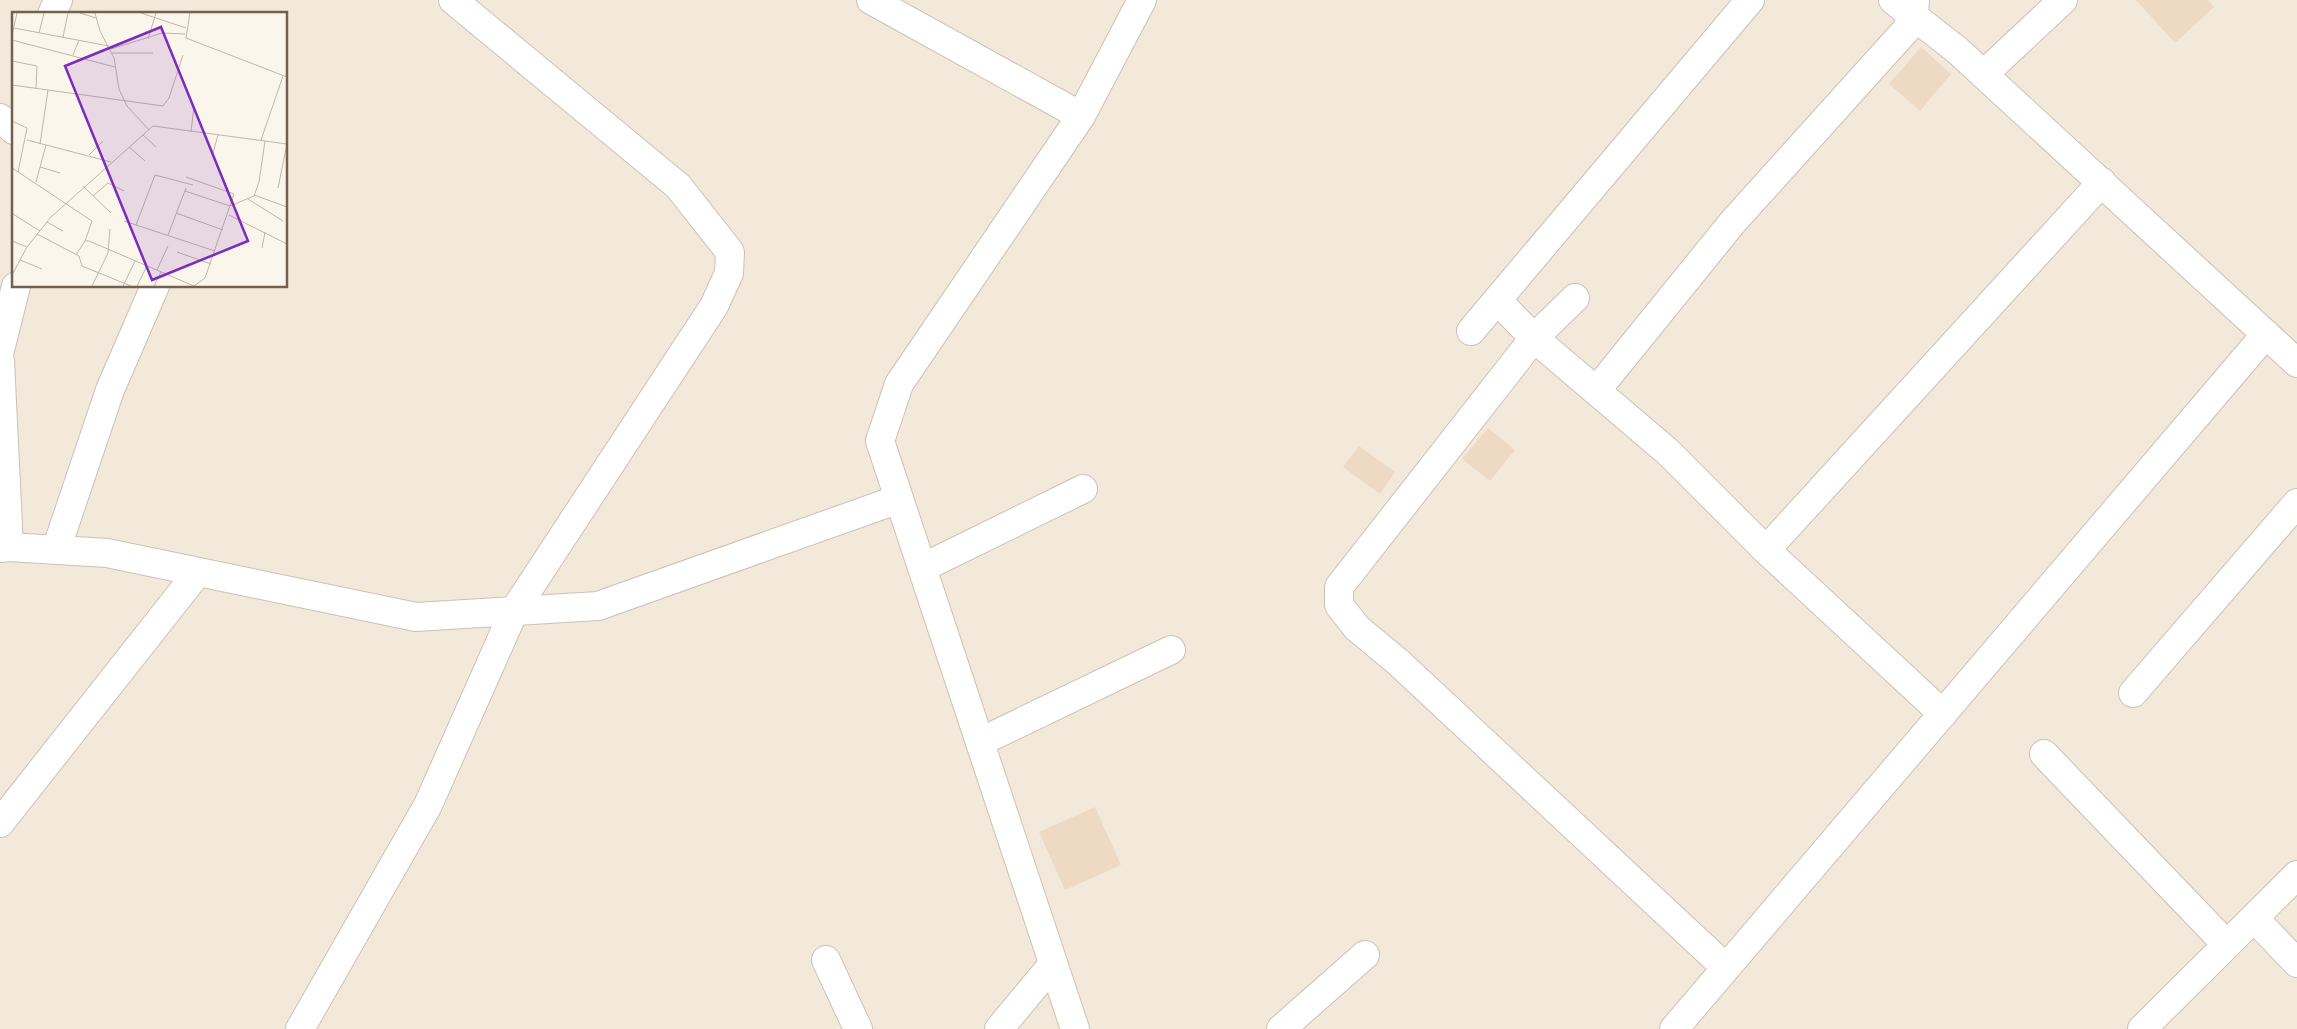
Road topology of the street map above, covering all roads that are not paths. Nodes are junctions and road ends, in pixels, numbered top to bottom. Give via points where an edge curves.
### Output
1 (58, 0) edge
2 (453, 0) edge
3 (871, 0) edge
4 (1142, 0) edge
5 (1750, 0) edge
6 (2063, 0) edge
7 (1907, 5) edge
8 (53, 12) edge
9 (1984, 74) junction
10 (1081, 116) junction
11 (0, 118) edge
12 (12, 128) edge
13 (2102, 182) junction
14 (16, 288) edge
15 (154, 288) edge
16 (1575, 298) dead end
17 (1497, 300) junction
18 (1471, 331) dead end
19 (2266, 334) junction
20 (1534, 338) junction
21 (0, 350) edge
22 (0, 361) edge
23 (2297, 363) edge
24 (1596, 391) junction
25 (1083, 489) dead end
26 (899, 499) junction
27 (2297, 502) edge
28 (5, 547) edge
29 (56, 550) junction
30 (1766, 550) junction
31 (922, 568) junction
32 (198, 572) junction
33 (514, 611) junction
34 (1171, 650) dead end
35 (2133, 693) dead end
36 (1943, 714) junction
37 (980, 742) junction
38 (2044, 754) dead end
39 (0, 823) edge
40 (2297, 875) edge
41 (2254, 918) junction
42 (2227, 944) junction
43 (1365, 955) dead end
44 (826, 960) dead end
45 (2297, 963) edge
46 (1053, 964) junction
47 (1726, 968) junction
48 (2152, 1026) edge
49 (300, 1029) edge
50 (858, 1029) edge
51 (998, 1029) edge
52 (1075, 1029) edge
53 (1281, 1029) edge
54 (1674, 1029) edge

1 - 8 street
2 - 33 street via 678,186 730,252 729,273 714,306
3 - 10 street
4 - 10 street
5 - 17 street
6 - 9 street
7 - 9 street
7 - 24 street via 1906,30 1732,223
9 - 13 street
10 - 26 street via 899,384 880,441
11 - 12 street
13 - 19 street
13 - 30 street
14 - 21 street
15 - 29 street via 110,390
16 - 20 street
17 - 18 street
17 - 20 street
19 - 23 street
19 - 36 street
20 - 24 street
20 - 47 street via 1339,587 1338,605 1357,628 1398,662
22 - 28 street
24 - 30 street via 1668,452
25 - 31 street
26 - 31 street
26 - 33 street via 598,606
27 - 35 street
28 - 29 street
29 - 32 street via 107,553
30 - 36 street
31 - 37 street
32 - 33 street via 416,617
32 - 39 street
33 - 49 street via 428,805
34 - 37 street
36 - 47 street
37 - 46 street
38 - 42 street
40 - 41 street
41 - 42 street
41 - 45 street
42 - 48 street
43 - 53 street
44 - 50 street
46 - 51 street
46 - 52 street
47 - 54 street

